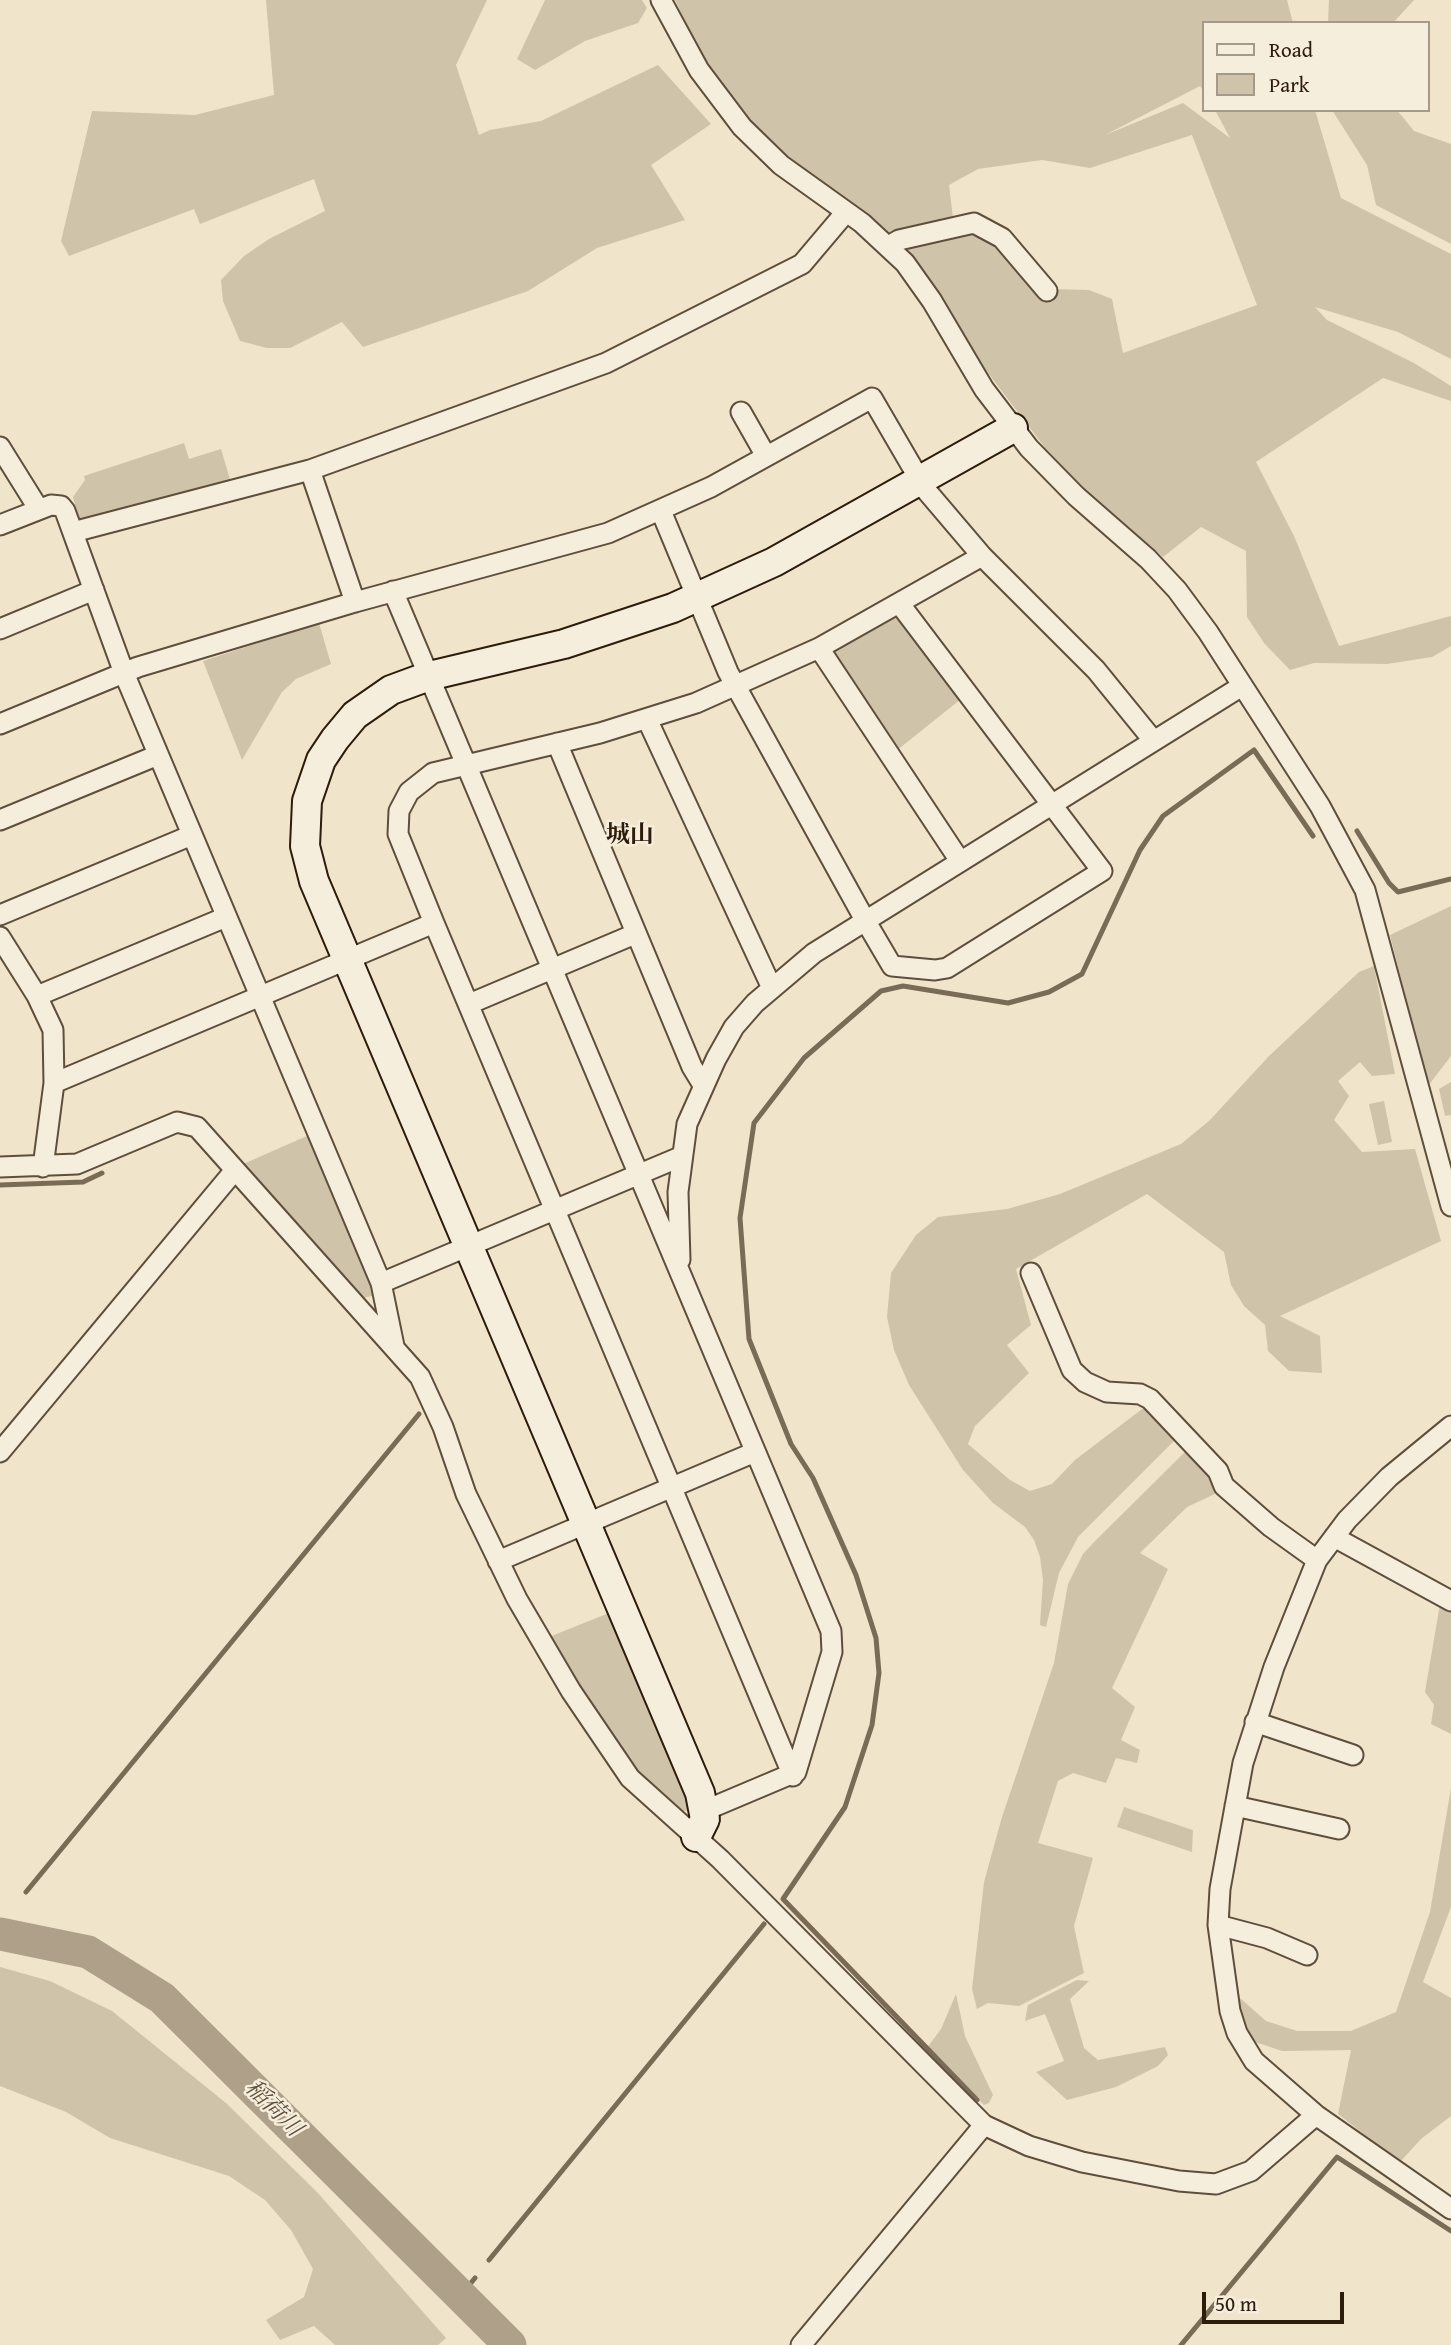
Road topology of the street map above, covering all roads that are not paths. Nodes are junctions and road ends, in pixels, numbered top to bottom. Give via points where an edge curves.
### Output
1 (661, 0) edge
2 (846, 212) junction
3 (889, 246) junction
4 (1047, 291) dead end
5 (741, 412) dead end
6 (1013, 428) junction
7 (0, 447) edge
8 (766, 456) junction
9 (310, 470) junction
10 (918, 480) junction
11 (38, 508) junction
12 (661, 511) junction
13 (0, 525) edge
14 (73, 532) junction
15 (982, 556) junction
16 (94, 590) junction
17 (393, 592) junction
18 (697, 598) junction
19 (355, 602) junction
20 (899, 603) junction
21 (0, 629) edge
22 (819, 648) junction
23 (124, 673) junction
24 (429, 676) junction
25 (1242, 686) junction
26 (736, 687) junction
27 (647, 719) junction
28 (0, 724) edge
29 (1153, 740) junction
30 (557, 743) junction
31 (158, 755) junction
32 (466, 765) junction
33 (1053, 803) junction
34 (0, 820) edge
35 (192, 835) junction
36 (960, 861) junction
37 (0, 915) edge
38 (226, 917) junction
39 (865, 920) junction
40 (434, 923) junction
41 (635, 934) junction
42 (0, 937) edge
43 (347, 960) junction
44 (552, 969) junction
45 (771, 986) junction
46 (37, 996) junction
47 (259, 997) junction
48 (469, 1004) junction
49 (54, 1083) junction
50 (703, 1085) junction
51 (680, 1157) junction
52 (0, 1167) edge
53 (43, 1167) junction
54 (235, 1170) junction
55 (638, 1174) junction
56 (1451, 1206) edge
57 (555, 1209) junction
58 (469, 1245) junction
59 (1031, 1273) dead end
60 (681, 1275) junction
61 (381, 1283) junction
62 (394, 1347) junction
63 (1451, 1426) edge
64 (0, 1452) edge
65 (755, 1452) junction
66 (673, 1486) junction
67 (585, 1523) junction
68 (1334, 1536) junction
69 (1317, 1560) junction
70 (498, 1561) junction
71 (1451, 1601) edge
72 (1255, 1723) junction
73 (1353, 1755) dead end
74 (793, 1776) junction
75 (1235, 1806) junction
76 (706, 1810) junction
77 (1339, 1829) dead end
78 (696, 1837) junction
79 (1217, 1925) junction
80 (1307, 1955) dead end
81 (1316, 2115) junction
82 (984, 2125) junction
83 (1451, 2209) edge
84 (801, 2345) edge

1 - 2 street via 699,70 742,127 781,165
2 - 3 street
2 - 9 street via 802,264 606,363
3 - 4 street via 974,223 1002,238
3 - 6 street via 920,281 984,389
5 - 8 street
6 - 10 street
6 - 25 street via 1048,469 1177,590
7 - 11 street
8 - 10 street via 872,398
8 - 12 street
9 - 14 street
9 - 19 street
10 - 15 street
10 - 18 street via 774,562
11 - 13 street
11 - 14 street via 61,506
12 - 17 street via 562,548
12 - 18 street
14 - 16 street
15 - 20 street
15 - 29 street via 1096,670
16 - 21 street
16 - 23 street
17 - 19 street
17 - 24 street
18 - 24 street via 576,640
18 - 26 street
19 - 23 street
20 - 22 street
20 - 33 street
22 - 26 street
22 - 36 street
23 - 28 street
23 - 31 street
24 - 32 street
24 - 43 street via 391,690 355,715 328,749 311,785 305,814 308,863
25 - 29 street
25 - 56 street via 1320,806 1365,890
26 - 27 street
26 - 39 street
27 - 30 street
27 - 45 street
29 - 33 street
30 - 32 street
30 - 41 street
31 - 34 street
31 - 35 street
32 - 40 street via 426,776 409,792 399,811 398,834
32 - 44 street
33 - 36 street
33 - 39 street via 1102,871 947,968 892,966
35 - 37 street
35 - 38 street
36 - 39 street
38 - 46 street
38 - 47 street
39 - 45 street
40 - 43 street
40 - 48 street
41 - 44 street
41 - 50 street
42 - 46 street
43 - 47 street
43 - 58 street
44 - 48 street
44 - 55 street
45 - 50 street via 734,1027
46 - 49 street via 53,1030
47 - 49 street
47 - 61 street
48 - 57 street
49 - 53 street
50 - 51 street
51 - 55 street
51 - 60 street
52 - 53 street
53 - 54 street via 96,1158 177,1122 197,1127
54 - 62 street
54 - 64 street
55 - 57 street
55 - 60 street
57 - 58 street
57 - 66 street
58 - 61 street
58 - 67 street
59 - 69 street via 1072,1370 1107,1392 1150,1398 1218,1471 1224,1486
60 - 65 street
61 - 62 street
62 - 70 street via 421,1377 466,1494
63 - 68 street via 1389,1477
65 - 66 street
65 - 74 street via 833,1638
66 - 67 street
66 - 74 street
67 - 70 street
67 - 76 street
68 - 69 street
68 - 71 street
69 - 72 street
70 - 78 street via 537,1634 615,1758 630,1778
72 - 73 street
72 - 75 street
74 - 76 street
75 - 77 street
75 - 79 street
76 - 78 street
78 - 82 street
79 - 80 street
79 - 81 street via 1237,2033 1254,2061
81 - 82 street via 1251,2171 1216,2184 1082,2161 1029,2146
81 - 83 street
82 - 84 street

